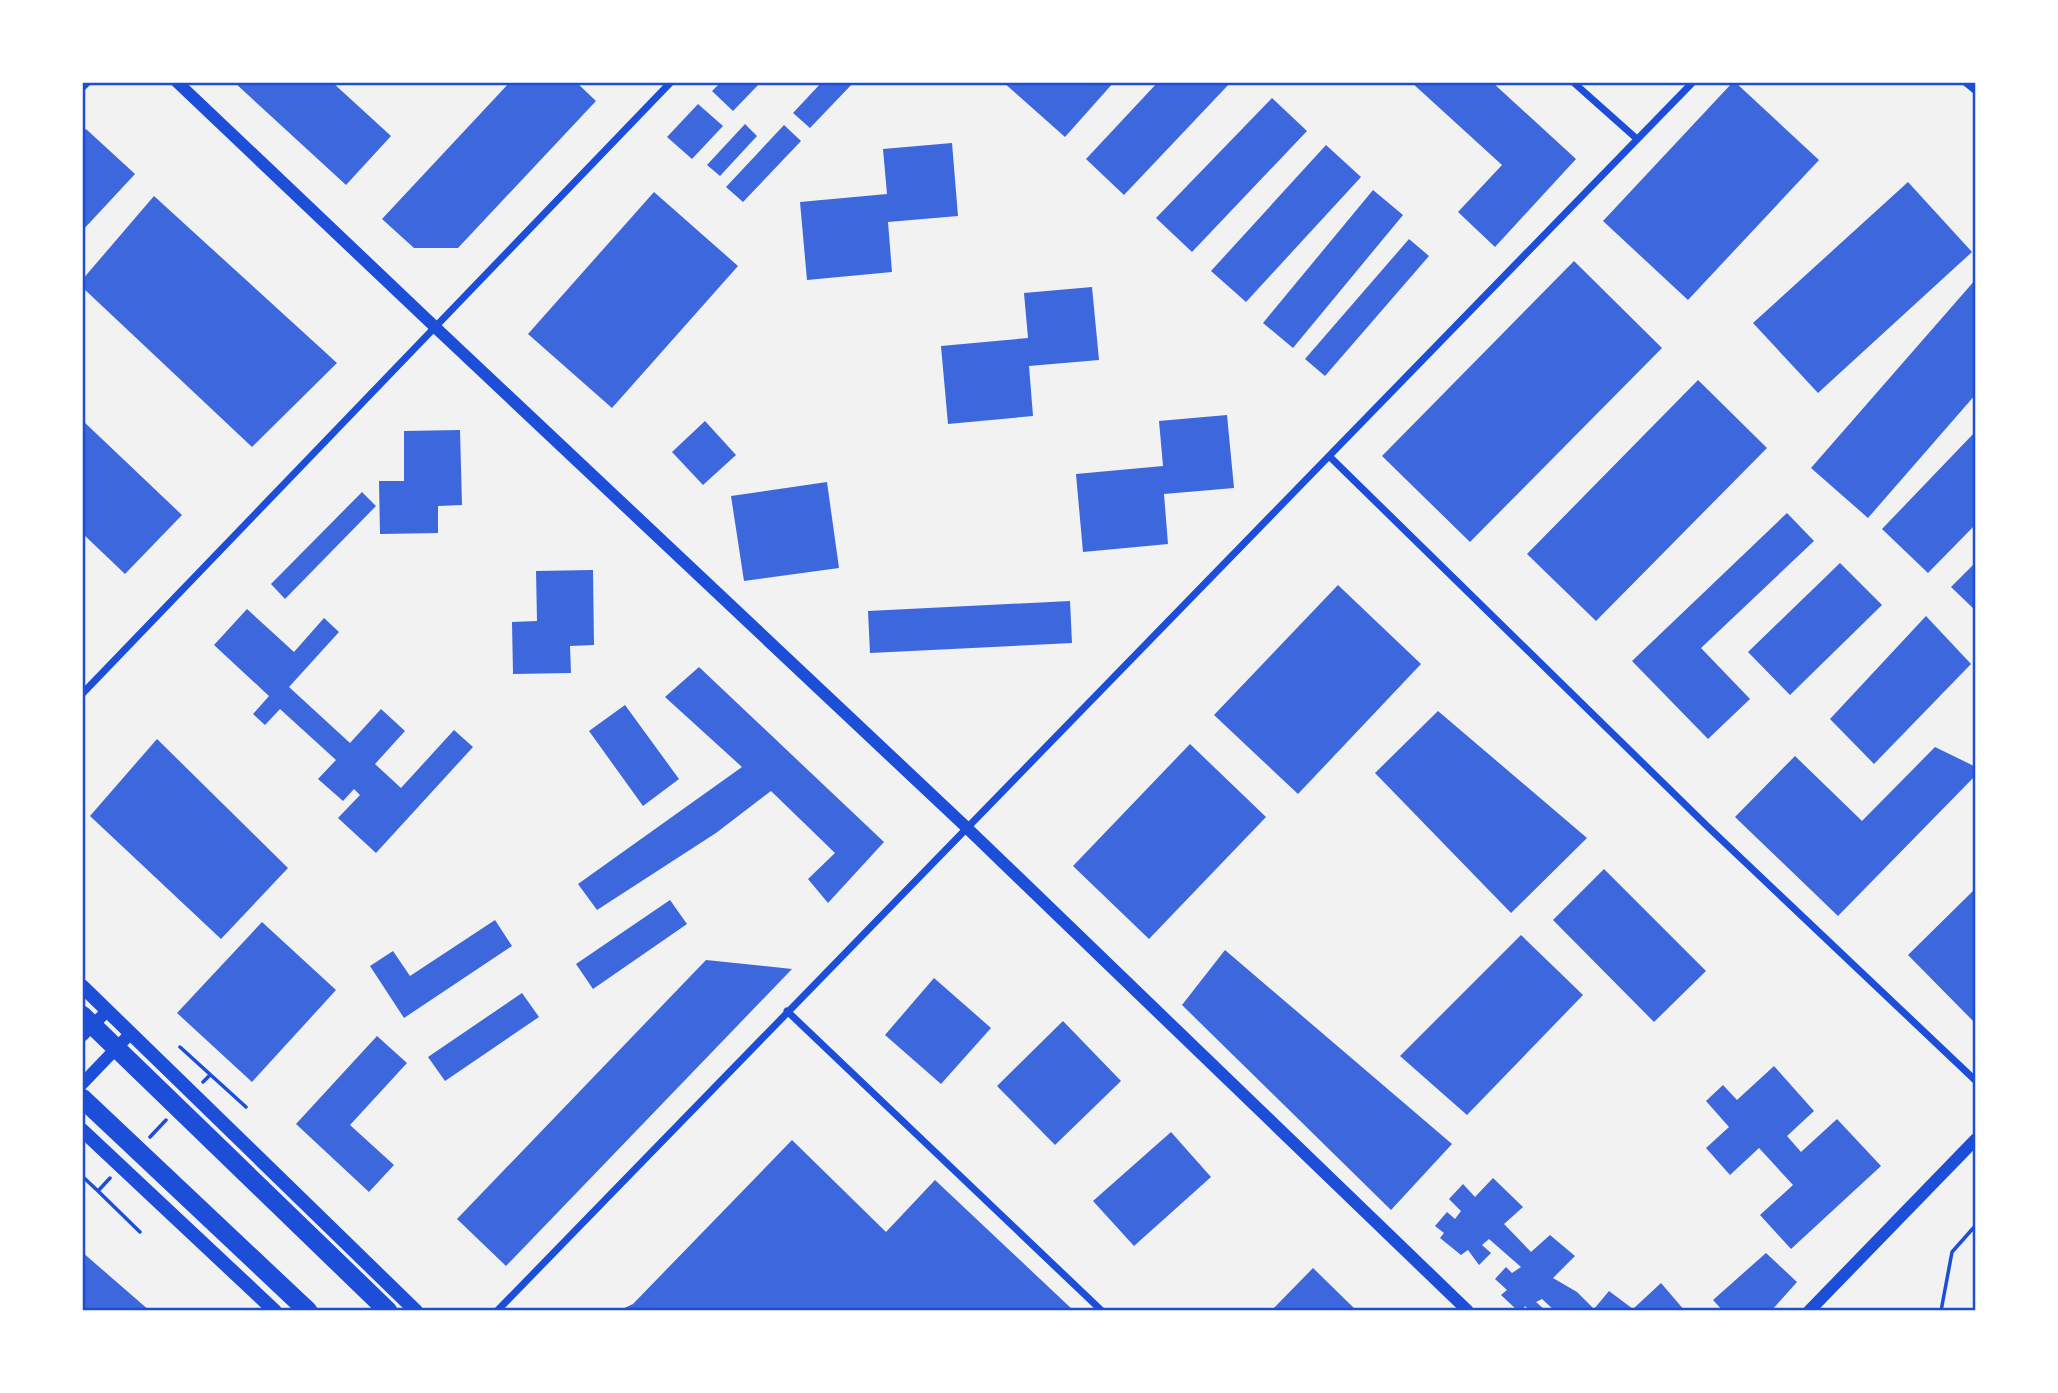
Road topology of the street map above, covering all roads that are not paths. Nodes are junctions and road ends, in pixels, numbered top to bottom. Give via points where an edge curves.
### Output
1 (88, 82) edge
2 (177, 82) edge
3 (671, 82) edge
4 (1573, 82) edge
5 (1693, 82) edge
6 (1965, 82) edge
7 (82, 89) edge
8 (1976, 91) edge
9 (1637, 139) junction
10 (435, 327) junction
11 (1329, 456) junction
12 (82, 694) edge
13 (966, 827) junction
14 (82, 986) edge
15 (107, 1010) junction
16 (787, 1011) junction
17 (82, 1014) edge
18 (130, 1034) junction
19 (82, 1036) edge
20 (1976, 1082) edge
21 (82, 1084) edge
22 (82, 1098) edge
23 (82, 1129) edge
24 (1976, 1139) edge
25 (275, 1311) edge
26 (308, 1311) edge
27 (388, 1311) edge
28 (416, 1311) edge
29 (497, 1311) edge
30 (1102, 1311) edge
31 (1468, 1311) edge
32 (1808, 1311) edge

1 - 7 street
2 - 10 street
3 - 10 street
4 - 9 street
5 - 9 street
6 - 8 street
9 - 11 street
10 - 12 street
10 - 13 street
11 - 13 street
11 - 20 street
13 - 16 street
13 - 31 street
14 - 15 main road
15 - 18 main road
15 - 19 street
16 - 29 street
16 - 30 street
17 - 27 highway
18 - 21 street
18 - 28 main road
22 - 26 highway
23 - 25 main road
24 - 32 street

